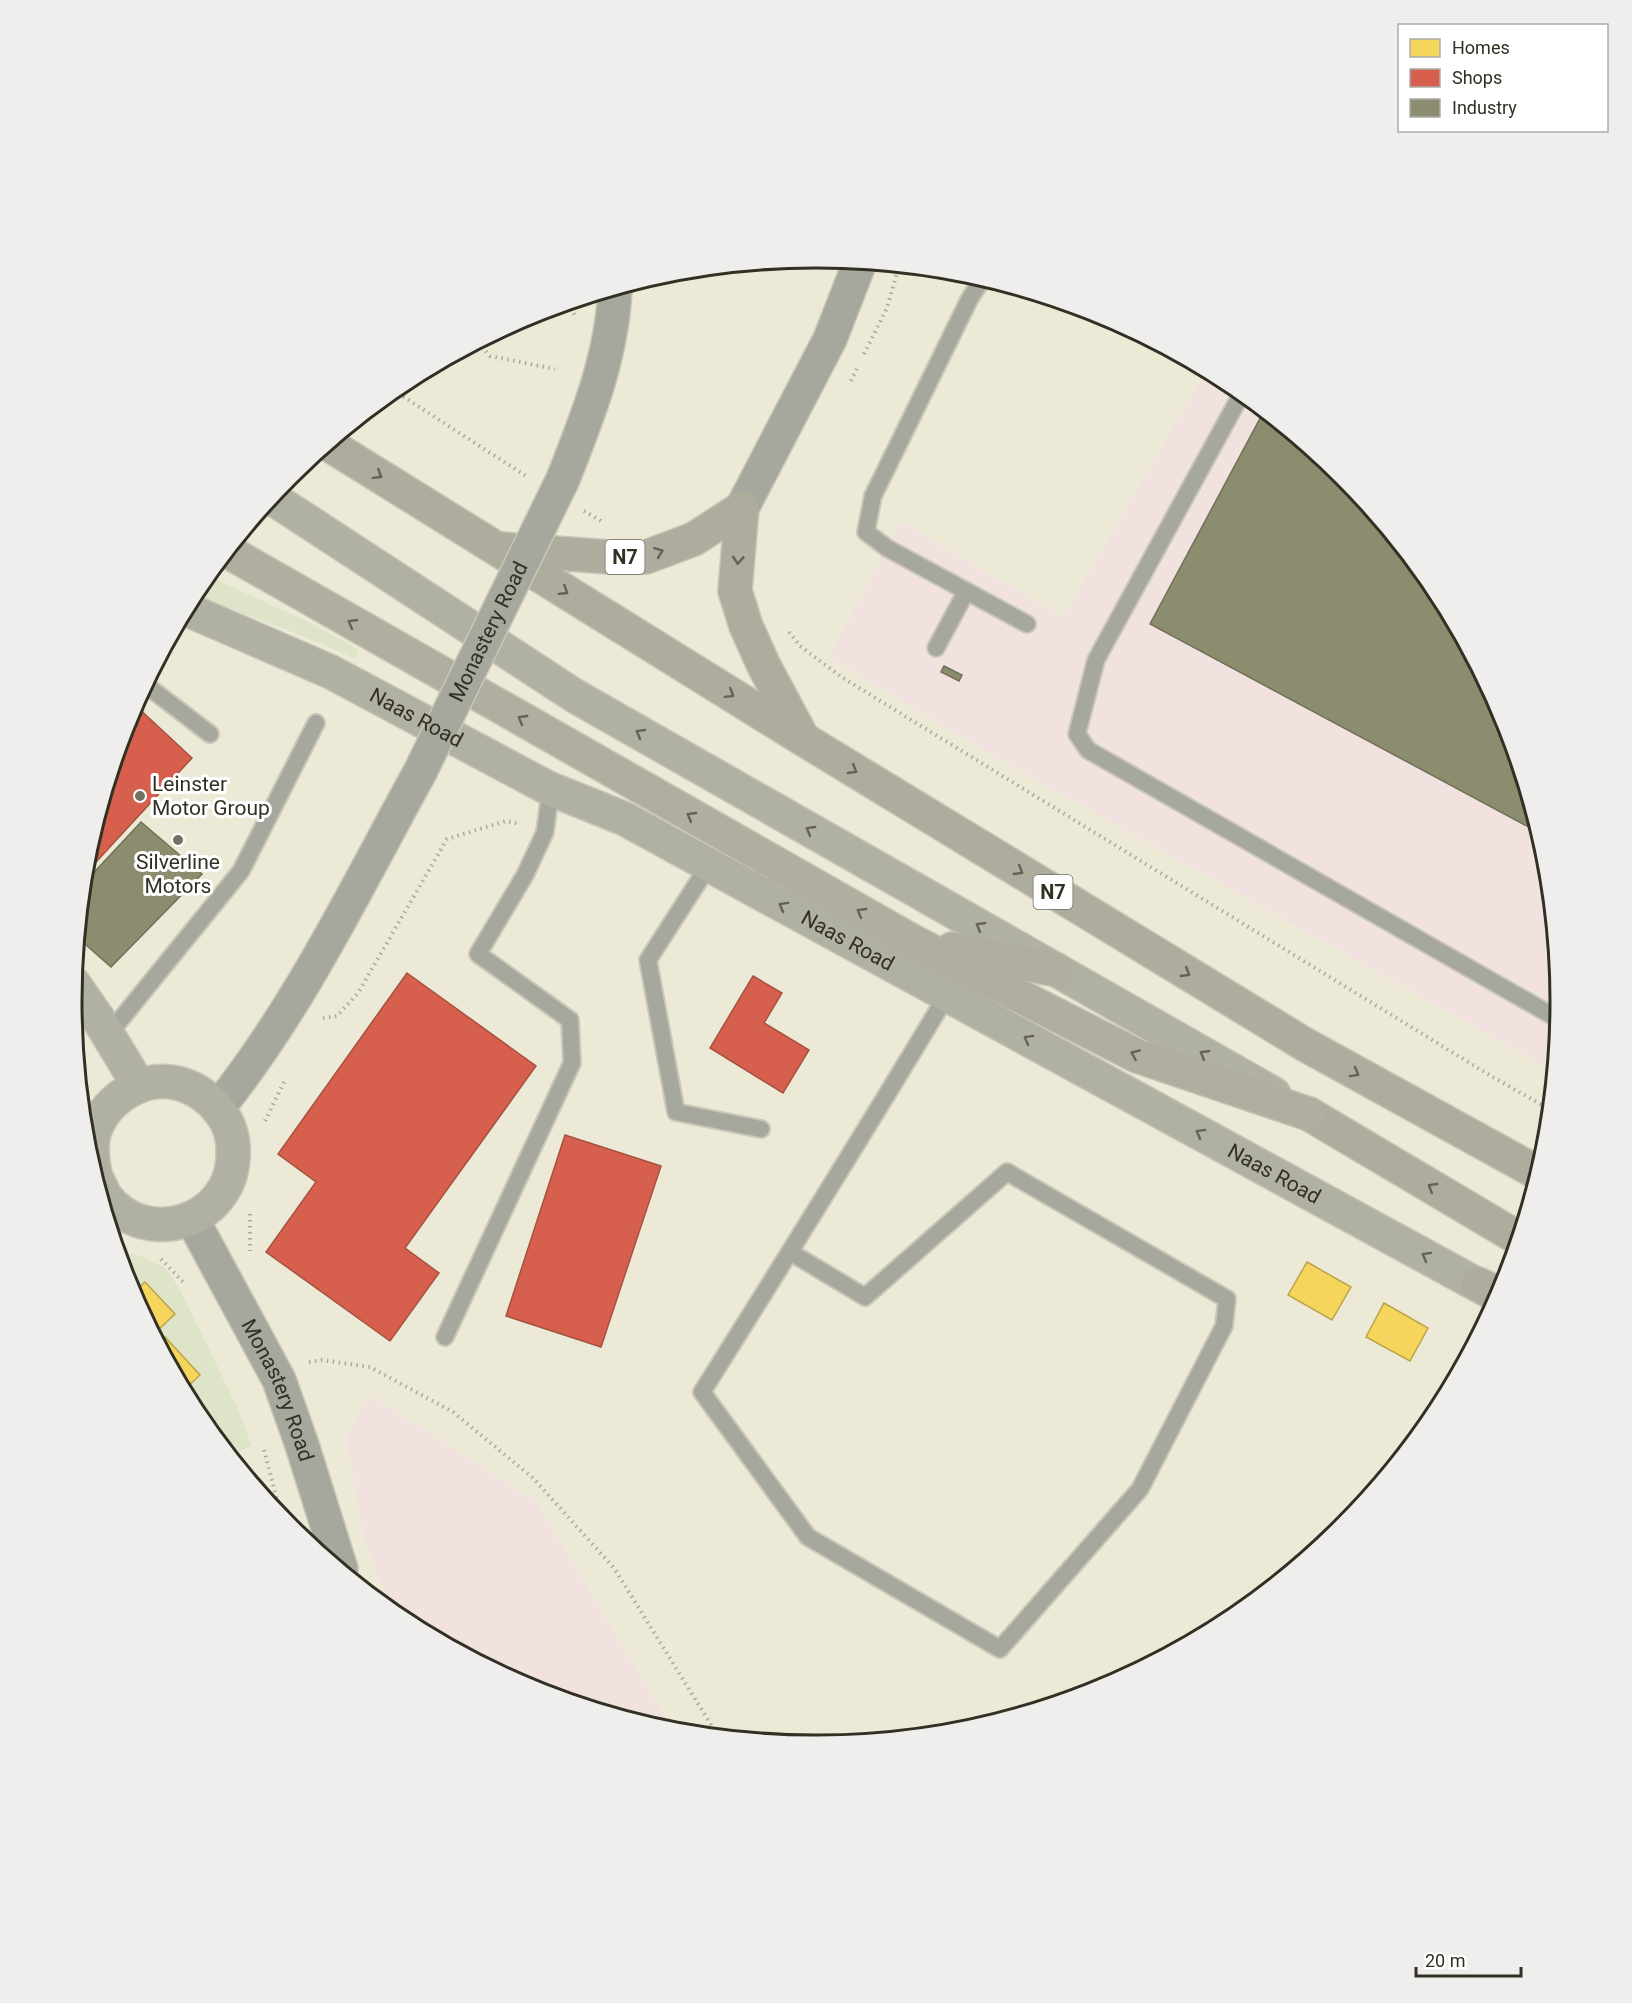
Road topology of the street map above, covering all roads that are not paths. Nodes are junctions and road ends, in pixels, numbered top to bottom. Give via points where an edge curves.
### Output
1 (857, 270) edge
2 (977, 286) edge
3 (615, 296) edge
4 (1237, 402) edge
5 (334, 448) edge
6 (279, 503) edge
7 (742, 508) junction
8 (497, 549) junction
9 (234, 556) edge
10 (966, 592) junction
11 (195, 613) edge
12 (1027, 624) dead end
13 (936, 648) dead end
14 (152, 690) edge
15 (316, 723) dead end
16 (210, 734) dead end
17 (803, 739) junction
18 (548, 788) junction
19 (709, 865) junction
20 (912, 941) junction
21 (1057, 970) junction
22 (947, 995) junction
23 (82, 996) edge
24 (1549, 1014) edge
25 (108, 1035) junction
26 (139, 1086) junction
27 (218, 1108) junction
28 (1309, 1114) junction
29 (761, 1129) dead end
30 (95, 1132) edge
31 (1530, 1169) edge
32 (110, 1200) edge
33 (192, 1219) junction
34 (1512, 1234) edge
35 (790, 1252) junction
36 (1490, 1291) edge
37 (445, 1337) dead end
38 (337, 1557) edge

1 - 7 street via 830,339
2 - 10 lane via 873,496 866,532
3 - 27 street, Monastery Road, bridge via 606,358 593,404 549,480 420,772 312,969 260,1052
4 - 24 lane via 1096,660 1077,734 1088,750
5 -> 8 highway, N7
21 -> 6 main road via 574,696
8 -> 7 highway, N7 via 646,557 694,539
7 -> 17 highway via 735,591 764,666
8 -> 17 highway, N7
20 -> 9 highway
10 - 12 lane
10 - 13 lane
11 - 18 main road, Naas Road via 332,672
14 - 16 lane
15 - 25 lane via 241,871
17 -> 31 highway, N7 via 1304,1044
18 - 19 main road, Naas Road via 625,819
18 - 37 lane via 546,832 478,954 570,1020 572,1063
22 -> 19 main road, Naas Road
19 - 29 lane via 648,960 676,1112
20 - 21 highway
28 -> 20 highway via 1137,1056
28 -> 21 main road
22 - 35 lane
36 -> 22 main road, Naas Road
23 - 25 main road
25 - 26 main road
26 - 27 main road via 182,1084 202,1093
26 - 30 main road via 120,1096 105,1111
27 - 33 main road via 229,1126 233,1170 211,1207
34 -> 28 highway
32 - 33 main road via 145,1223 169,1225
33 - 38 street, Monastery Road via 279,1380
35 - 35 lane via 865,1298 1007,1172 1227,1299 1224,1326 1140,1489 1000,1648 808,1537 702,1392

